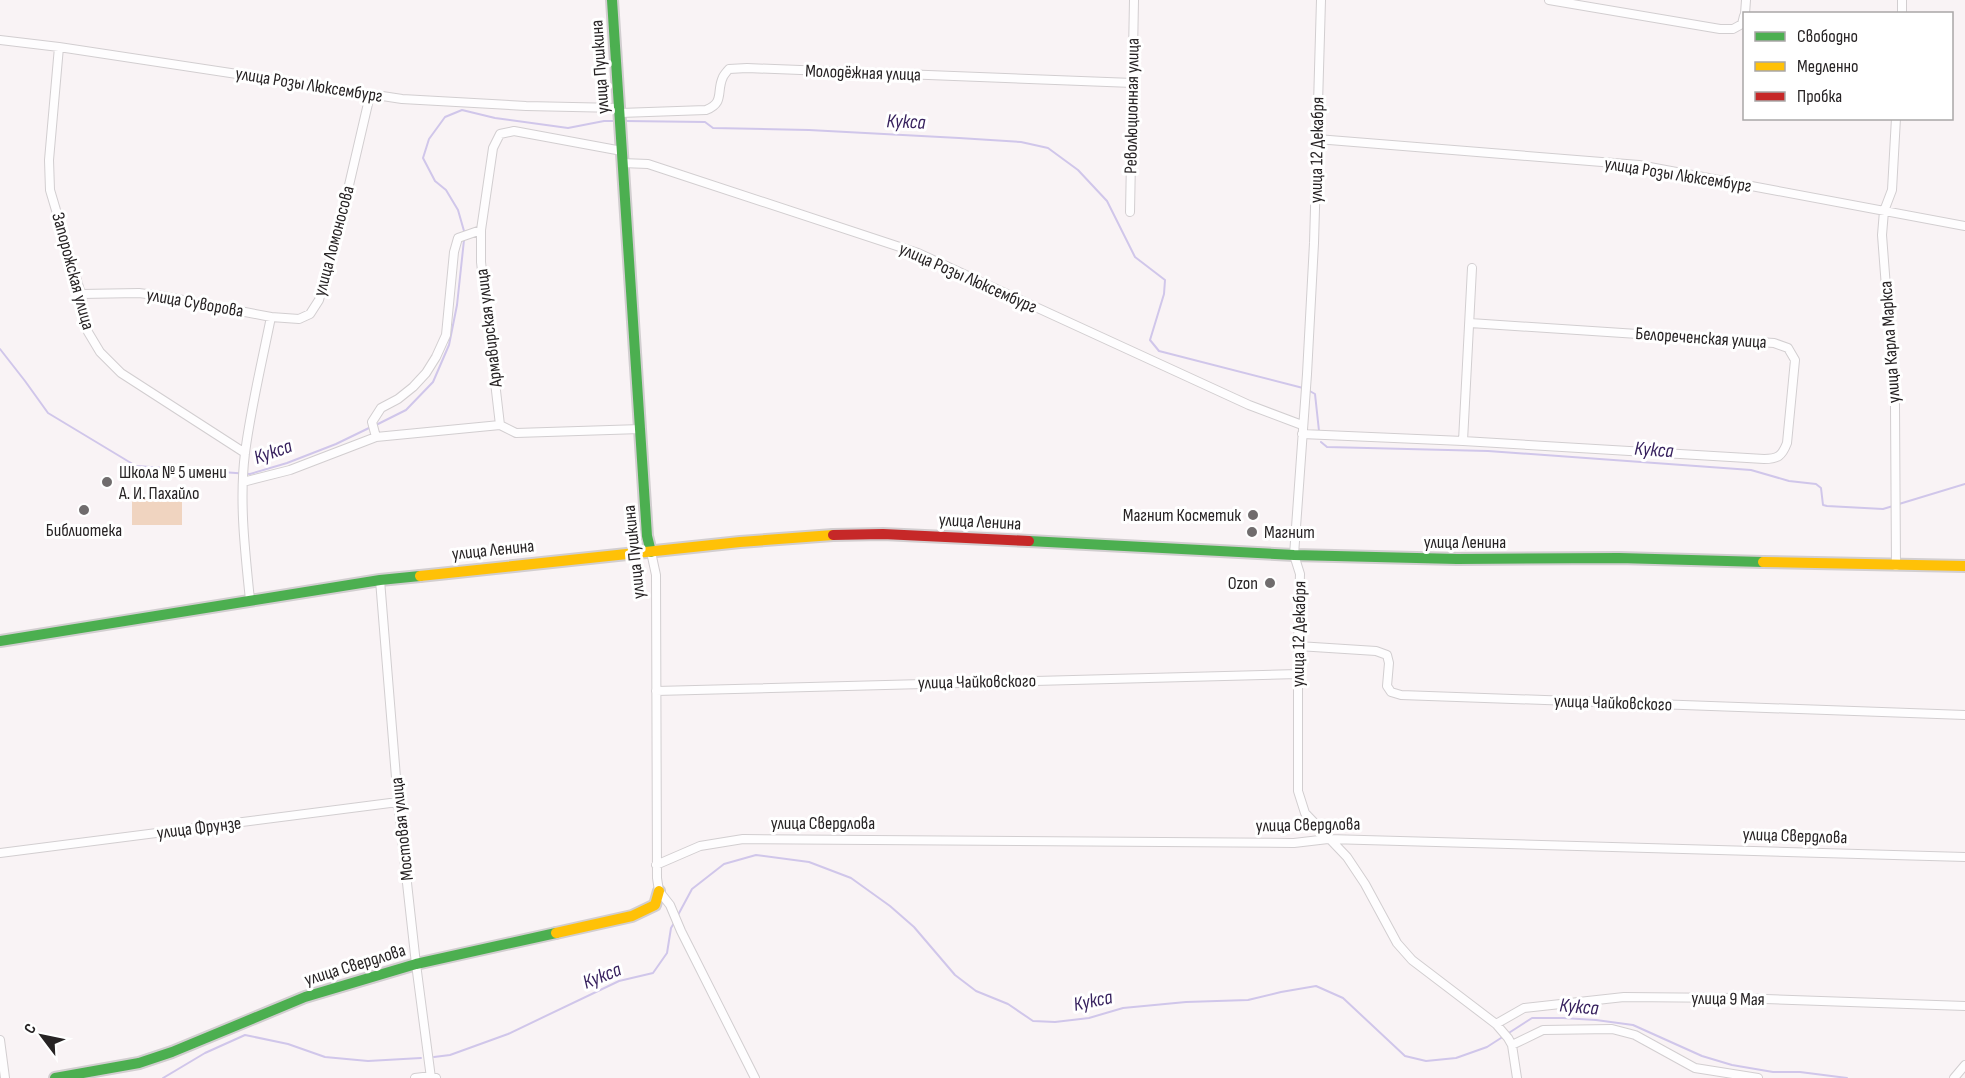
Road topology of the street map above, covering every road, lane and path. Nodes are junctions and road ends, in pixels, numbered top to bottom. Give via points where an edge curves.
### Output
1 (612, 0) edge
2 (1134, 0) edge
3 (1321, 0) edge
4 (1549, 0) edge
5 (1743, 21) edge
6 (0, 40) edge
7 (59, 47) junction
8 (1133, 83) junction
9 (370, 95) junction
10 (620, 117) junction
11 (1896, 120) edge
12 (1317, 139) junction
13 (622, 152) junction
14 (622, 163) junction
15 (1884, 211) junction
16 (1130, 212) dead end
17 (1965, 226) edge
18 (480, 230) junction
19 (1472, 268) dead end
20 (81, 294) junction
21 (271, 317) junction
22 (1470, 323) junction
23 (500, 424) junction
24 (1302, 425) junction
25 (375, 429) junction
26 (641, 429) junction
27 (1302, 434) junction
28 (1463, 441) junction
29 (245, 453) junction
30 (243, 477) junction
31 (651, 552) junction
32 (1294, 555) junction
33 (1896, 566) junction
34 (1965, 566) edge
35 (380, 580) junction
36 (250, 600) junction
37 (0, 641) edge
38 (1298, 646) junction
39 (1298, 674) junction
40 (656, 691) junction
41 (1965, 715) edge
42 (398, 802) junction
43 (1328, 839) junction
44 (0, 853) edge
45 (1965, 857) edge
46 (656, 865) junction
47 (659, 891) junction
48 (416, 964) junction
49 (1965, 1006) edge
50 (1498, 1027) junction
51 (0, 1040) edge
52 (1510, 1042) junction
53 (1965, 1065) edge
54 (433, 1077) edge
55 (5, 1078) edge
56 (55, 1078) edge
57 (415, 1078) edge
58 (754, 1078) edge
59 (1517, 1078) edge
60 (1758, 1078) edge
61 (1954, 1078) edge

1 - 10 street, улица Пушкина
2 - 8 street, Революционная улица
3 - 12 street, улица 12 Декабря
4 - 5 street via 1720,29 1733,29
6 - 7 street, улица Розы Люксембург
7 - 9 street, улица Розы Люксембург
7 - 20 street, Запорожская улица via 50,190
8 - 10 street, Молодёжная улица via 729,69 714,107
8 - 16 street, Революционная улица
9 - 10 street, улица Розы Люксембург
9 - 21 street, улица Ломоносова via 319,300 310,314 299,319
10 - 13 street, улица Пушкина
11 - 15 street, улица Карла Маркса via 1892,190
12 - 15 street, улица Розы Люксембург via 1639,165
12 - 24 street, улица 12 Декабря
13 - 14 street, улица Пушкина
13 - 18 street, Армавирская улица via 514,131 500,134 493,148
14 - 24 street, улица Розы Люксембург via 648,164 918,253 1249,405
14 - 26 street, улица Пушкина
15 - 17 street, улица Розы Люксембург
15 - 33 street, улица Карла Маркса via 1882,234 1895,405
18 - 23 street, Армавирская улица
18 - 25 street, Армавирская улица via 458,238 446,335 436,357 413,387 381,408
19 - 22 street
20 - 21 street, улица Суворова via 139,293
20 - 29 street, Запорожская улица via 88,332 100,352 121,373
21 - 29 street
22 - 28 street
22 - 28 street, Белореченская улица via 1774,343 1788,348 1795,360 1787,443 1784,453 1776,459
23 - 25 street, Армавирская улица
23 - 26 street, Армавирская улица via 516,433
24 - 27 street, улица 12 Декабря
25 - 30 street, Армавирская улица via 290,470
26 - 31 street, улица Пушкина
27 - 28 street, Белореченская улица
27 - 32 street, улица 12 Декабря
29 - 30 street
30 - 36 street
31 - 32 street, улица Ленина via 817,535 882,534
31 - 35 street, улица Ленина
31 - 40 street, улица Пушкина via 656,575
32 - 33 street, улица Ленина
32 - 38 street, улица 12 Декабря via 1300,574
33 - 34 street, улица Ленина
35 - 36 street, улица Ленина
35 - 42 street, Мостовая улица
36 - 37 street, улица Ленина
38 - 39 street, улица 12 Декабря
38 - 41 street, улица Чайковского via 1387,655 1387,686 1401,695
39 - 40 street, улица Чайковского
39 - 43 street, улица 12 Декабря via 1298,791 1305,813
40 - 46 street, улица Пушкина
42 - 44 street, улица Фрунзе
42 - 48 street, Мостовая улица
43 - 45 street, улица Свердлова
43 - 46 street, улица Свердлова via 1282,843 743,839 700,846
43 - 50 street, улица 12 Декабря via 1347,857 1397,943 1412,960
46 - 47 street, улица Пушкина
47 - 48 street, улица Свердлова via 655,905 632,916
47 - 58 street via 670,905
48 - 54 street, Мостовая улица
48 - 56 street, улица Свердлова via 305,997 140,1063
49 - 50 street, улица 9 Мая via 1624,998 1524,1008
50 - 52 street, улица 12 Декабря
51 - 55 street
52 - 59 street, улица 12 Декабря
52 - 60 street via 1543,1030 1612,1029 1635,1035 1695,1068
53 - 61 street
54 - 57 street

